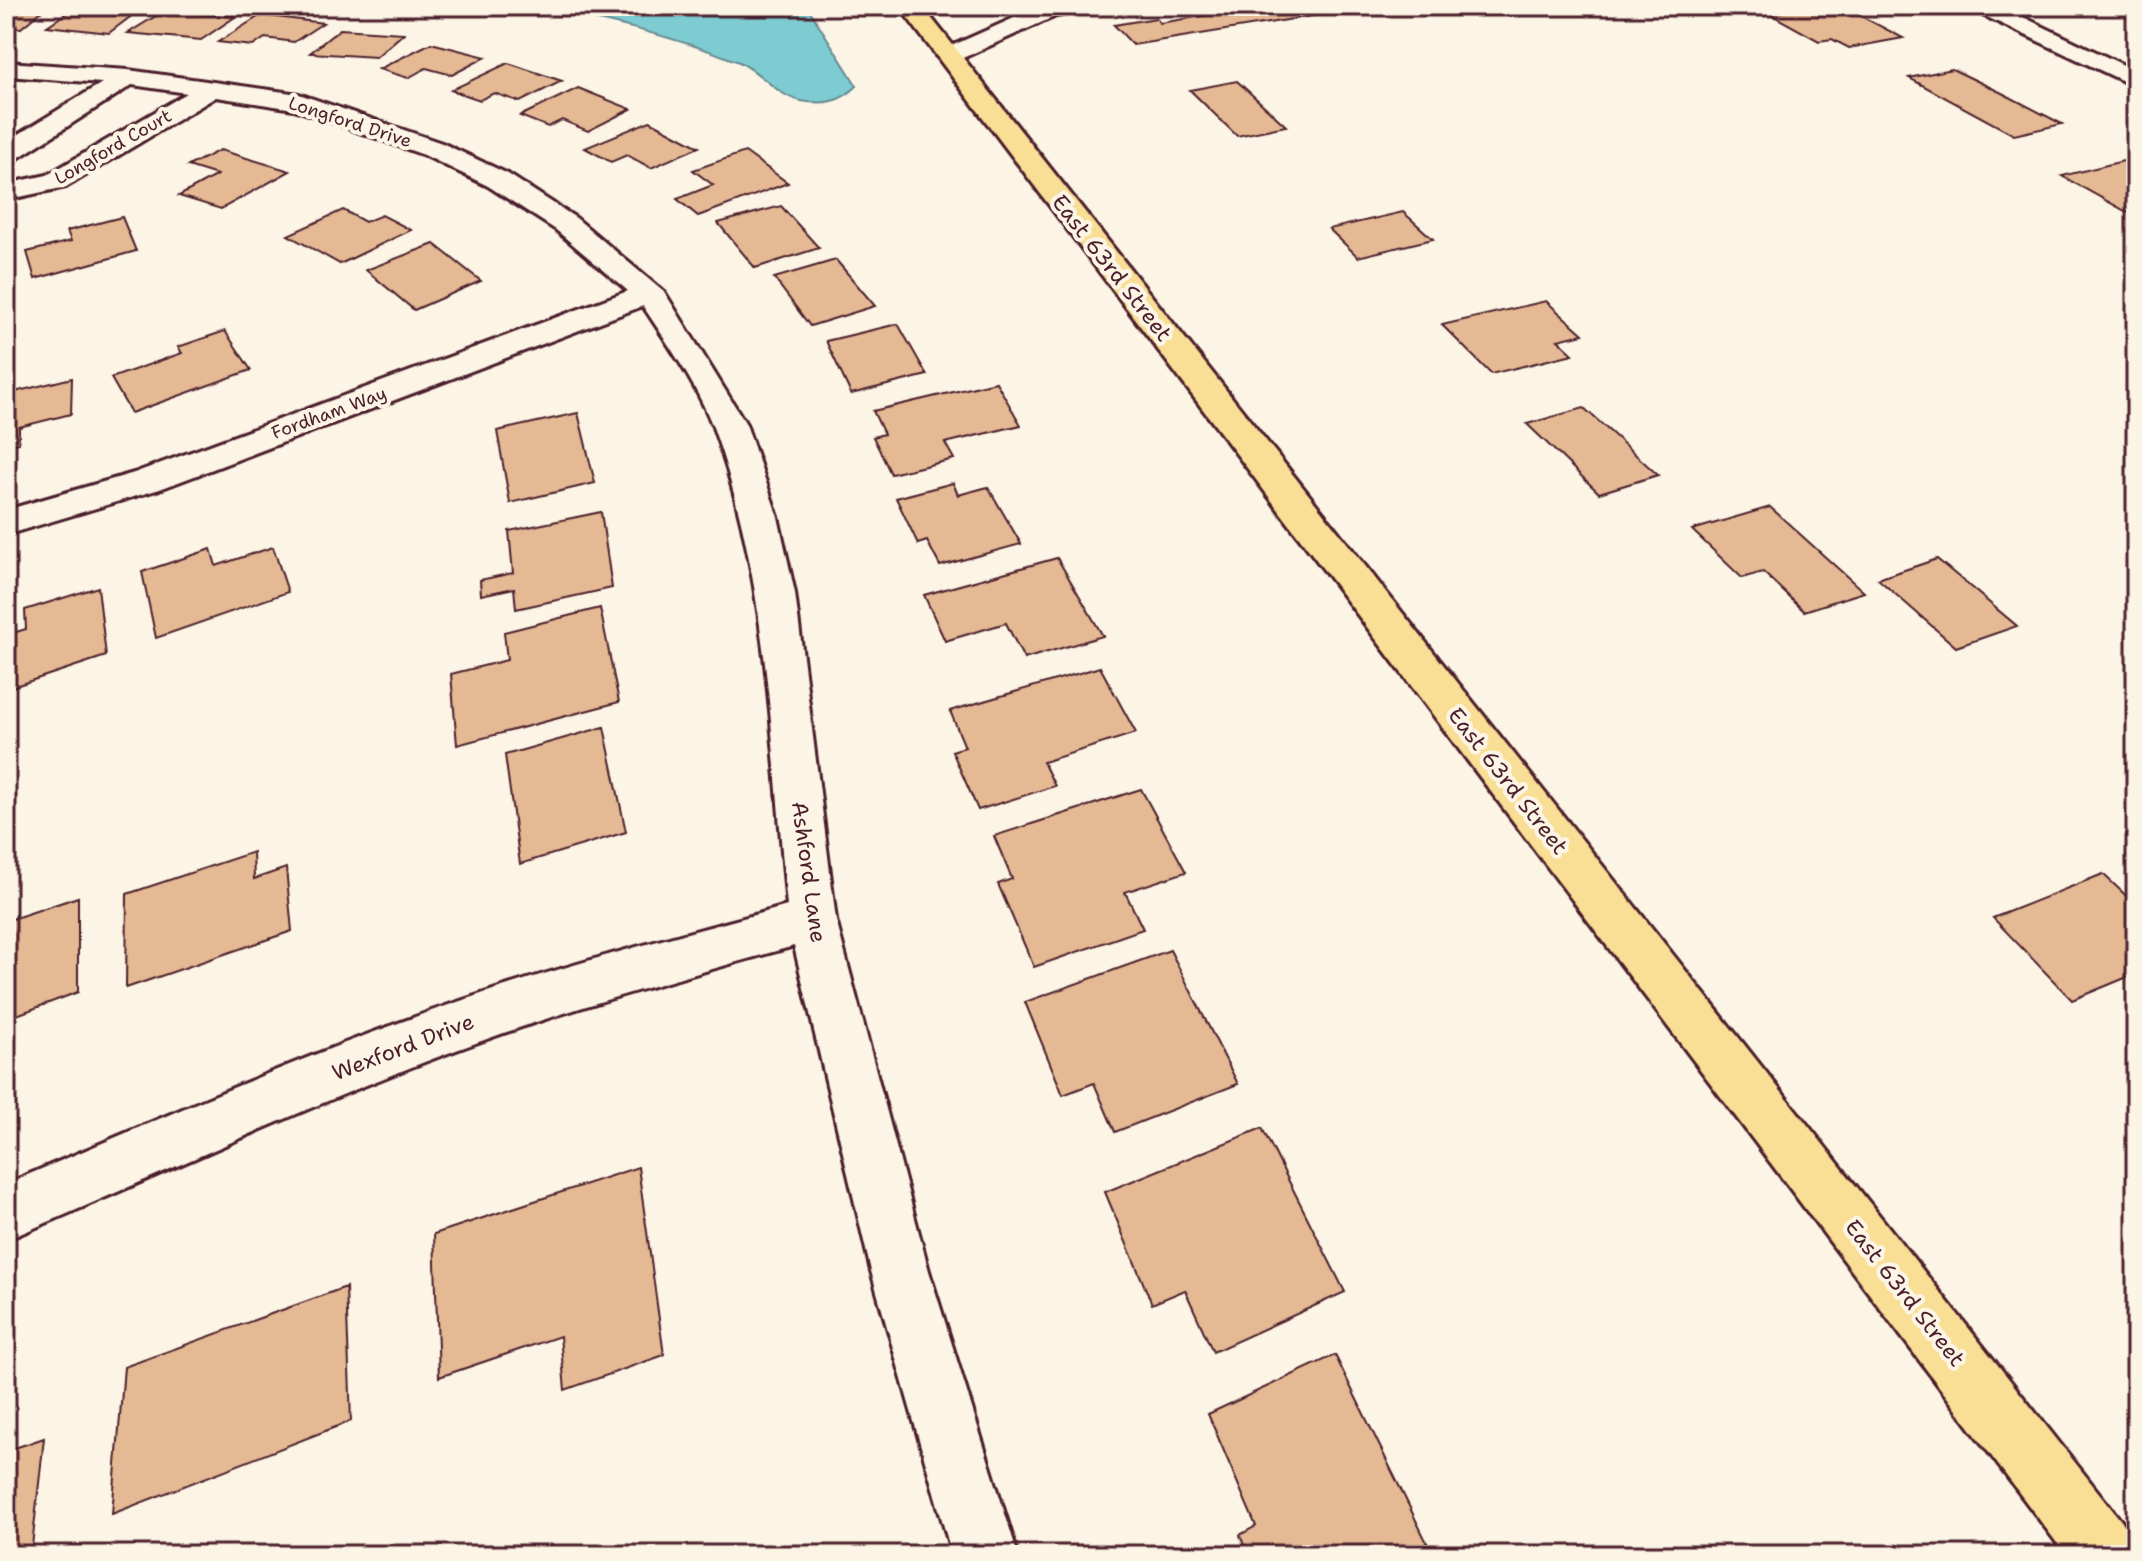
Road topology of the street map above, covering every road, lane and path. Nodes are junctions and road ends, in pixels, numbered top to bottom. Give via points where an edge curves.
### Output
1 (940, 6) edge
2 (1077, 6) edge
3 (1982, 6) edge
4 (911, 8) edge
5 (1048, 8) edge
6 (948, 56) junction
7 (6, 69) edge
8 (128, 77) junction
9 (2136, 80) edge
10 (214, 88) junction
11 (6, 154) edge
12 (6, 192) edge
13 (650, 293) junction
14 (6, 523) edge
15 (812, 920) junction
16 (6, 1212) edge
17 (985, 1555) edge
18 (2107, 1555) edge

1 - 4 street
2 - 5 street
3 - 9 street
4 - 6 main road, East 63rd Street
5 - 6 street
6 - 18 main road, East 63rd Street
7 - 8 street, Longford Drive
8 - 10 street, Longford Drive
8 - 11 street
10 - 12 street, Longford Court via 56,181
10 - 13 street, Longford Drive via 299,102 433,149 539,205
13 - 14 street, Fordham Way via 147,481
13 - 15 street, Ashford Lane via 729,424 760,517 776,593
15 - 16 street, Wexford Drive via 482,1017 258,1103
15 - 17 street, Ashford Lane via 900,1271

